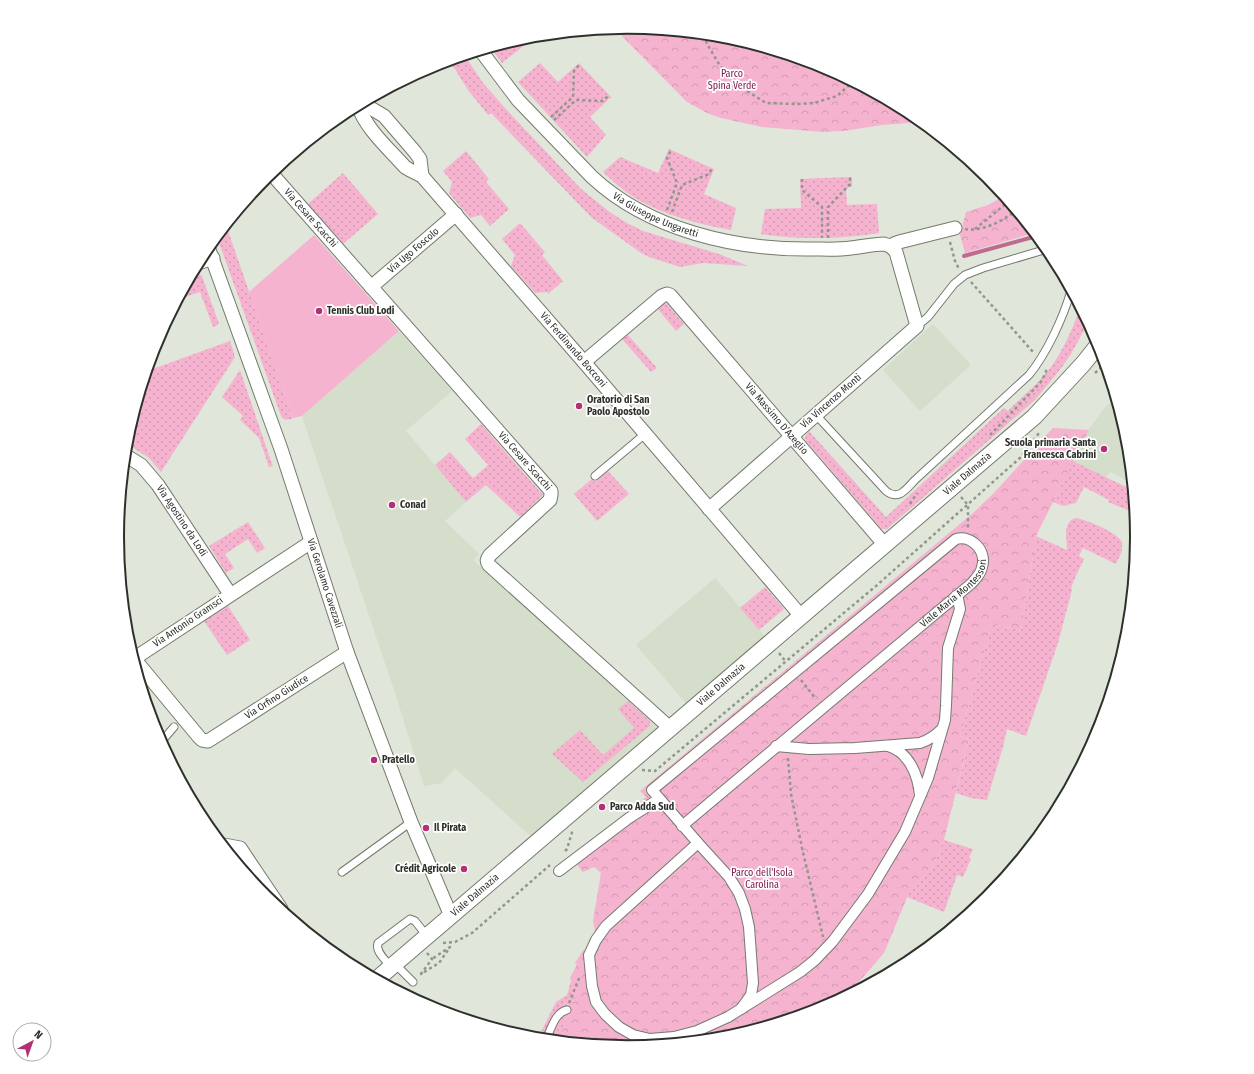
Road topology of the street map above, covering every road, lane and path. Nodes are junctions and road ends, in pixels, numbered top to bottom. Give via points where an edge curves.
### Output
1 (706, 40) edge
2 (484, 55) edge
3 (580, 64) dead end
4 (849, 86) edge
5 (609, 95) dead end
6 (368, 106) edge
7 (360, 111) edge
8 (544, 127) junction
9 (671, 150) dead end
10 (712, 168) dead end
11 (422, 176) junction
12 (275, 177) edge
13 (850, 177) dead end
14 (802, 179) dead end
15 (1005, 205) edge
16 (456, 214) junction
17 (1012, 214) edge
18 (665, 222) junction
19 (951, 229) junction
20 (974, 231) junction
21 (892, 247) junction
22 (817, 249) junction
23 (1040, 251) edge
24 (211, 255) edge
25 (964, 275) junction
26 (371, 286) junction
27 (1069, 297) edge
28 (917, 326) junction
29 (1089, 339) edge
30 (1094, 350) edge
31 (1040, 360) junction
32 (584, 362) junction
33 (1100, 368) edge
34 (1094, 374) dead end
35 (1062, 386) junction
36 (816, 415) junction
37 (1043, 427) dead end
38 (645, 434) junction
39 (792, 436) junction
40 (987, 437) dead end
41 (130, 458) edge
42 (596, 476) dead end
43 (960, 497) dead end
44 (968, 505) junction
45 (709, 509) junction
46 (966, 538) junction
47 (311, 542) junction
48 (885, 545) junction
49 (230, 594) junction
50 (956, 596) junction
51 (801, 616) junction
52 (347, 652) junction
53 (139, 656) edge
54 (786, 662) junction
55 (141, 668) edge
56 (795, 672) junction
57 (823, 707) junction
58 (174, 728) dead end
59 (670, 728) junction
60 (942, 728) junction
61 (166, 737) edge
62 (205, 741) joint
63 (886, 745) junction
64 (776, 746) junction
65 (788, 747) junction
66 (639, 769) dead end
67 (920, 795) junction
68 (659, 799) junction
69 (411, 822) junction
70 (574, 825) dead end
71 (682, 826) junction
72 (698, 843) junction
73 (231, 846) edge
74 (562, 854) dead end
75 (551, 863) dead end
76 (558, 871) dead end
77 (342, 872) dead end
78 (267, 888) edge
79 (451, 916) junction
80 (430, 944) junction
81 (826, 948) junction
82 (589, 955) junction
83 (432, 959) junction
84 (393, 965) junction
85 (381, 976) edge
86 (413, 982) dead end
87 (741, 1009) junction
88 (567, 1010) joint
89 (549, 1034) edge

1 - 4 path via 729,76 766,103 814,103 837,96
2 - 8 street, Via Giuseppe Ungaretti via 518,100
3 - 8 path via 574,71 573,97
5 - 8 path via 603,102 576,100
6 - 11 street, Via Ferdinando Bocconi via 384,116 411,147 420,160
7 - 11 street, Via Ferdinando Bocconi via 365,121 405,167
8 - 18 street, Via Giuseppe Ungaretti via 603,187 629,205
9 - 18 path via 668,158 677,183
10 - 18 path via 709,174 682,185 671,214
11 - 16 street, Via Ferdinando Bocconi
12 - 26 street, Via Cesare Scacchi
13 - 22 path via 850,184 828,207 828,238
14 - 22 path via 802,190 822,207 822,238
15 - 20 path
16 - 26 street, Via Ugo Foscolo
16 - 32 street, Via Ferdinando Bocconi
17 - 20 path via 1004,220
18 - 22 street, Via Giuseppe Ungaretti via 687,231 736,242 781,248
19 - 20 path
19 - 21 street, Via Giuseppe Ungaretti via 899,242
19 - 25 path via 955,261
21 - 22 street, Via Giuseppe Ungaretti via 884,244 846,249
21 - 28 street via 896,252
23 - 25 lane
24 - 47 street, Via Gerolamo Cavezzali via 281,449
25 - 28 lane
25 - 31 path
26 - 59 street, Via Cesare Scacchi via 551,491 550,500 490,556 487,562 489,565
27 - 31 lane
28 - 36 street, Via Vincenzo Monti
29 - 35 street, Viale Dalmazia
30 - 35 street, Viale Dalmazia
31 - 36 lane via 1030,375 896,496 886,491
31 - 40 path via 1046,370 1044,377
32 - 38 street, Via Ferdinando Bocconi
32 - 39 street, Via Massimo D’Azeglio via 667,294
33 - 34 path
35 - 48 street, Viale Dalmazia via 1034,417
36 - 39 street, Via Vincenzo Monti
37 - 44 path via 1021,457
38 - 42 lane
38 - 45 street, Via Ferdinando Bocconi
39 - 45 street, Via Vincenzo Monti
39 - 48 street, Via Massimo D’Azeglio
41 - 49 street, Via Agostino da Lodi via 141,465 158,484
43 - 44 path
44 - 46 path
44 - 54 path
45 - 51 street, Via Ferdinando Bocconi
46 - 50 street, Viale Maria Montessori via 980,551 983,566 980,574
46 - 56 street via 956,539
47 - 49 street, Via Antonio Gramsci
47 - 52 street, Via Gerolamo Cavezzali
48 - 51 street, Viale Dalmazia
49 - 53 street, Via Antonio Gramsci
50 - 57 street, Viale Maria Montessori
50 - 60 street via 960,609 948,648 946,706
51 - 59 street, Viale Dalmazia
52 - 62 street, Via Orfino Giudice via 211,740
52 - 69 street, Via Gerolamo Cavezzali
54 - 56 path
54 - 66 path via 655,770
55 - 62 street, Via Antonio Gramsci
56 - 57 path
56 - 68 street via 652,790
57 - 64 street, Viale Maria Montessori
58 - 61 lane
59 - 79 street, Viale Dalmazia
60 - 63 street via 936,735 924,741
60 - 67 street via 928,778
63 - 65 street via 809,749
63 - 67 street via 906,757 917,777
64 - 65 street
64 - 71 street, Viale Maria Montessori
65 - 81 path via 791,794
67 - 81 street via 904,832 868,894
68 - 71 street
68 - 76 street
69 - 77 lane
69 - 79 street, Via Gerolamo Cavezzali
70 - 74 path via 567,849
71 - 72 street
72 - 82 street via 606,926
72 - 87 street via 729,877 745,909 749,927 753,983 751,996
73 - 78 street via 240,848
75 - 80 path via 472,932 455,942
79 - 80 street, Viale Dalmazia
80 - 83 path
80 - 84 street, Viale Dalmazia
80 - 84 lane via 415,921 410,918 378,943 378,950
81 - 87 street via 800,972
82 - 87 street via 596,1002 619,1027 633,1035 650,1039 674,1037 697,1031
82 - 88 path
83 - 83 path via 421,974 440,963 450,947
84 - 85 street, Viale Dalmazia
84 - 86 lane
88 - 89 lane via 558,1016

